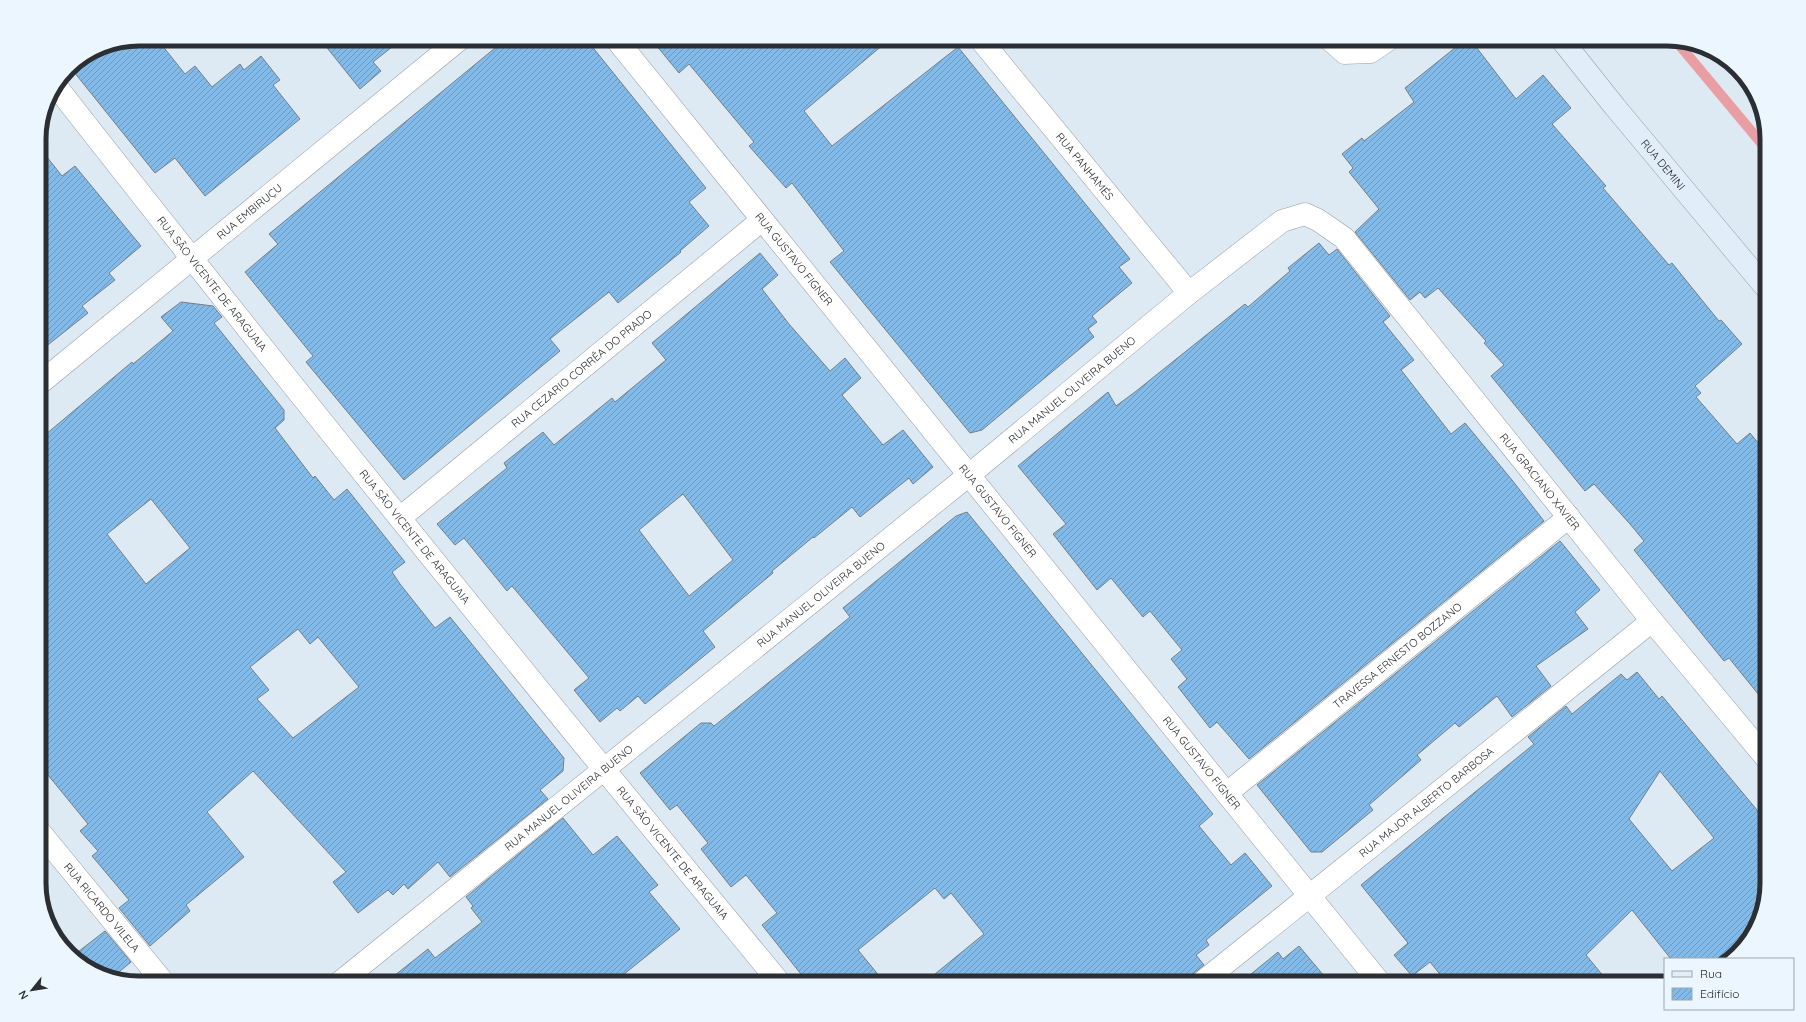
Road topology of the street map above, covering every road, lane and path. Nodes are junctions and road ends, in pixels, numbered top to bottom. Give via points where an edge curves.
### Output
1 (452, 46) edge
2 (622, 46) edge
3 (986, 46) edge
4 (1334, 46) edge
5 (1382, 46) edge
6 (1567, 46) edge
7 (59, 90) edge
8 (1305, 214) joint
9 (762, 220) junction
10 (192, 260) junction
11 (1760, 281) edge
12 (1190, 293) junction
13 (46, 378) edge
14 (969, 475) junction
15 (1569, 517) junction
16 (400, 518) junction
17 (1652, 621) junction
18 (1760, 751) edge
19 (604, 770) junction
20 (1226, 793) junction
21 (46, 840) edge
22 (1309, 895) junction
23 (158, 976) edge
24 (348, 976) edge
25 (769, 976) edge
26 (1210, 976) edge
27 (1374, 976) edge

1 - 10 street, RUA EMBIRUÇU
2 - 9 street, RUA GUSTAVO FIGNER
3 - 12 street, RUA PANHAMÉS
4 - 5 lane via 1344,55 1371,54
6 - 11 street, RUA DEMINI
7 - 10 street, RUA SÃO VICENTE DE ARAGUAIA
8 - 12 street, RUA MANUEL OLIVEIRA BUENO via 1282,221
8 - 15 street, RUA GRACIANO XAVIER via 1344,238
9 - 14 street, RUA GUSTAVO FIGNER
9 - 16 street, RUA CEZARIO CORRÊA DO PRADO
10 - 13 street, RUA EMBIRUÇU
10 - 16 street, RUA SÃO VICENTE DE ARAGUAIA
12 - 14 street, RUA MANUEL OLIVEIRA BUENO
14 - 19 street, RUA MANUEL OLIVEIRA BUENO
14 - 20 street, RUA GUSTAVO FIGNER
15 - 17 street, RUA GRACIANO XAVIER
15 - 20 street, TRAVESSA ERNESTO BOZZANO
16 - 19 street, RUA SÃO VICENTE DE ARAGUAIA
17 - 18 street, RUA GRACIANO XAVIER
17 - 22 street, RUA MAJOR ALBERTO BARBOSA
19 - 24 street, RUA MANUEL OLIVEIRA BUENO
19 - 25 street, RUA SÃO VICENTE DE ARAGUAIA
20 - 22 street, RUA GUSTAVO FIGNER
21 - 23 street, RUA RICARDO VILELA
22 - 26 street, RUA MAJOR ALBERTO BARBOSA
22 - 27 street, RUA GUSTAVO FIGNER

